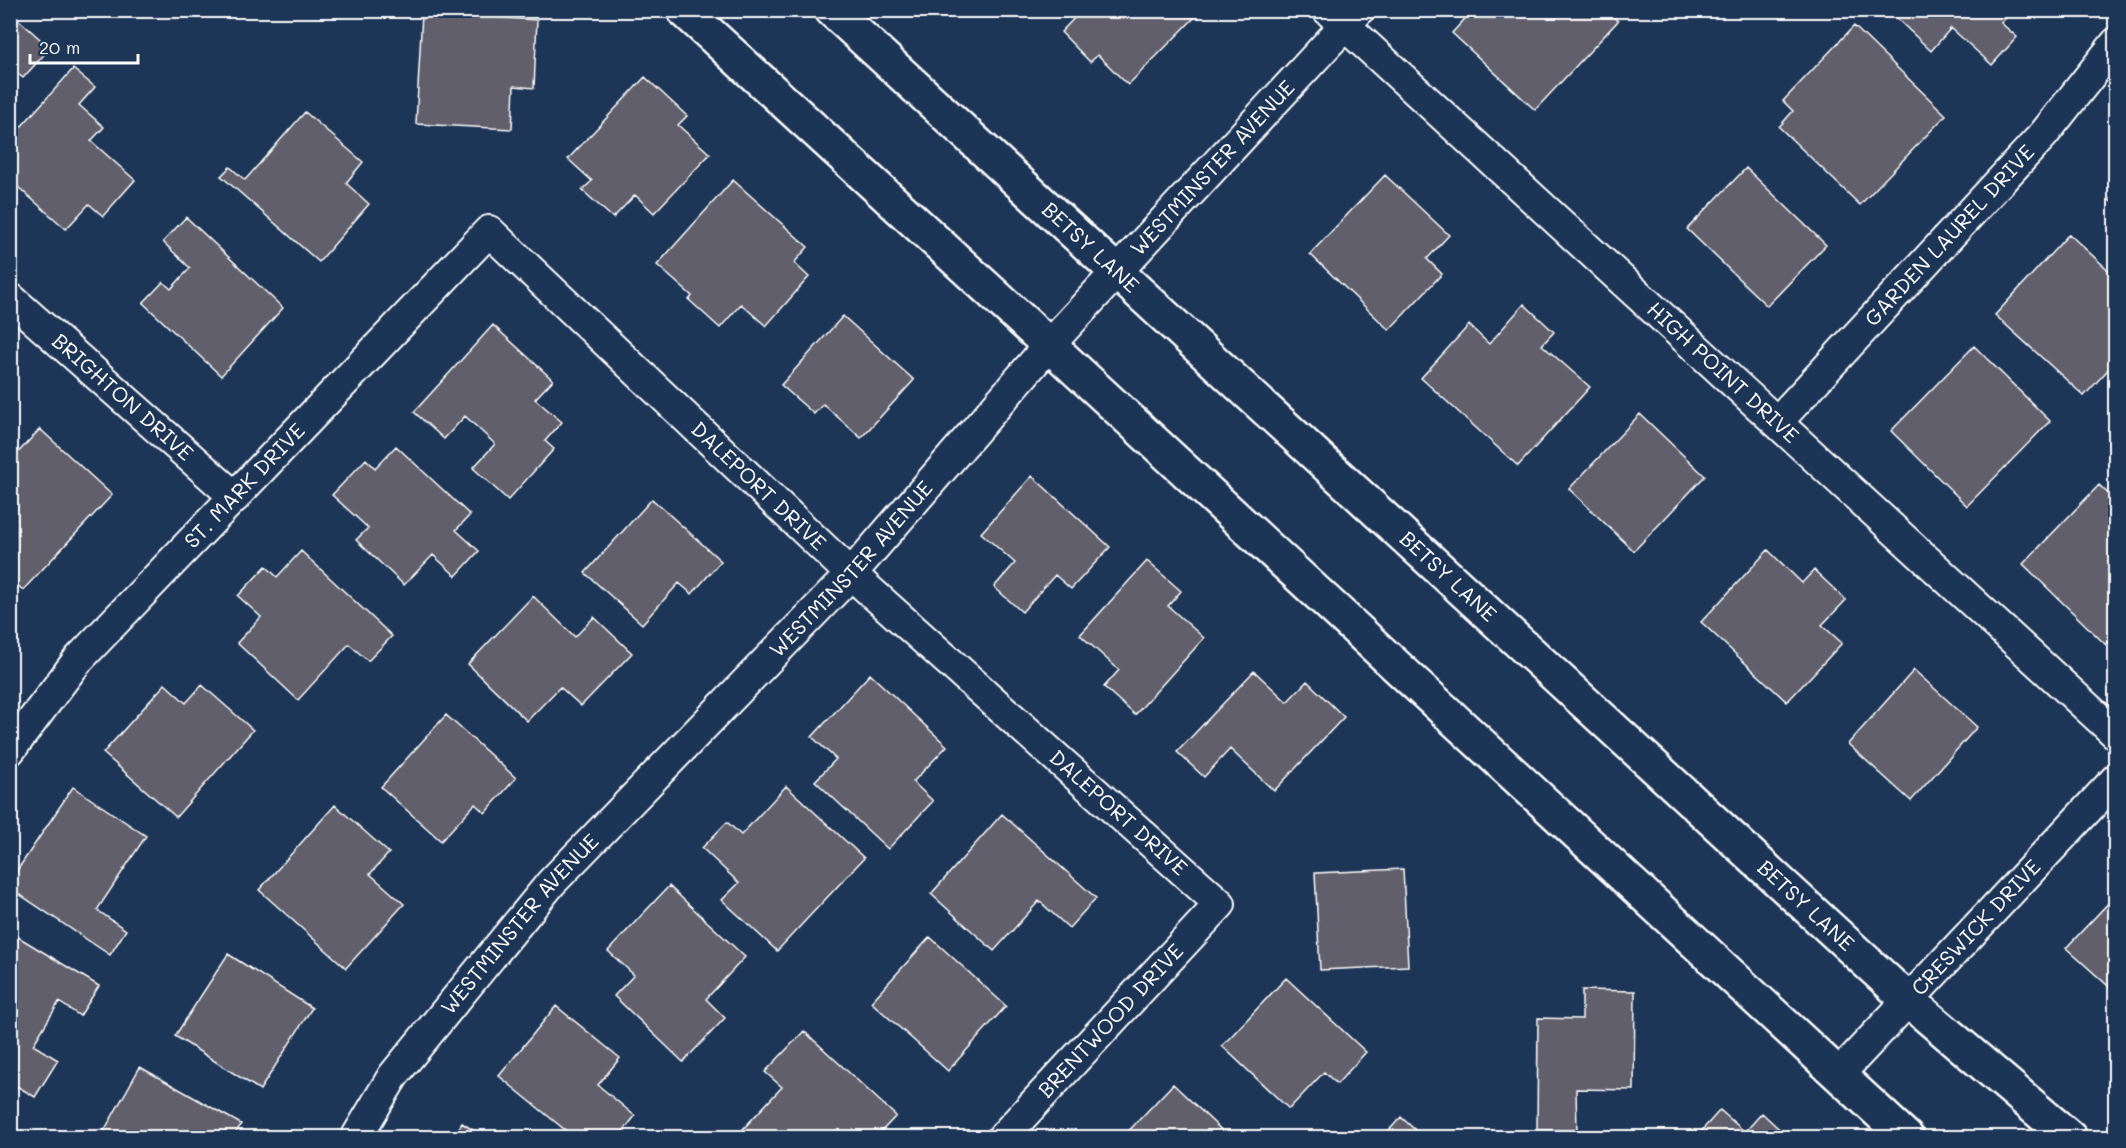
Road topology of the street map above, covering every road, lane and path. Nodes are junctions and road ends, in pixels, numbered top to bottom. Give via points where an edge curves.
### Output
1 (684, 10) edge
2 (832, 10) edge
3 (1344, 16) edge
4 (2115, 44) edge
5 (489, 231) joint
6 (1117, 271) junction
7 (10, 298) edge
8 (1049, 345) junction
9 (1777, 422) junction
10 (235, 496) junction
11 (851, 574) junction
12 (2115, 734) edge
13 (10, 750) edge
14 (2115, 779) edge
15 (1220, 904) joint
16 (1908, 1000) junction
17 (1838, 1075) junction
18 (356, 1137) edge
19 (1002, 1137) edge
20 (1907, 1137) edge
21 (2070, 1137) edge

1 - 8 main road
2 - 6 main road, BETSY LANE
3 - 6 street, WESTMINSTER AVENUE
3 - 9 street, HIGH POINT DRIVE
4 - 9 street, GARDEN LAUREL DRIVE via 2044,134
5 - 10 street, ST. MARK DRIVE
5 - 11 street, DALEPORT DRIVE
6 - 8 street, WESTMINSTER AVENUE
6 - 16 main road, BETSY LANE
7 - 10 street, BRIGHTON DRIVE
8 - 11 street, WESTMINSTER AVENUE
8 - 17 main road
9 - 12 street, HIGH POINT DRIVE
10 - 13 street, ST. MARK DRIVE via 78,660
11 - 15 street, DALEPORT DRIVE
11 - 18 street, WESTMINSTER AVENUE via 550,883 393,1076
14 - 16 street, CRESWICK DRIVE
15 - 19 street, BRENTWOOD DRIVE
16 - 17 street, CRESWICK DRIVE
16 - 21 main road, BETSY LANE
17 - 20 main road

